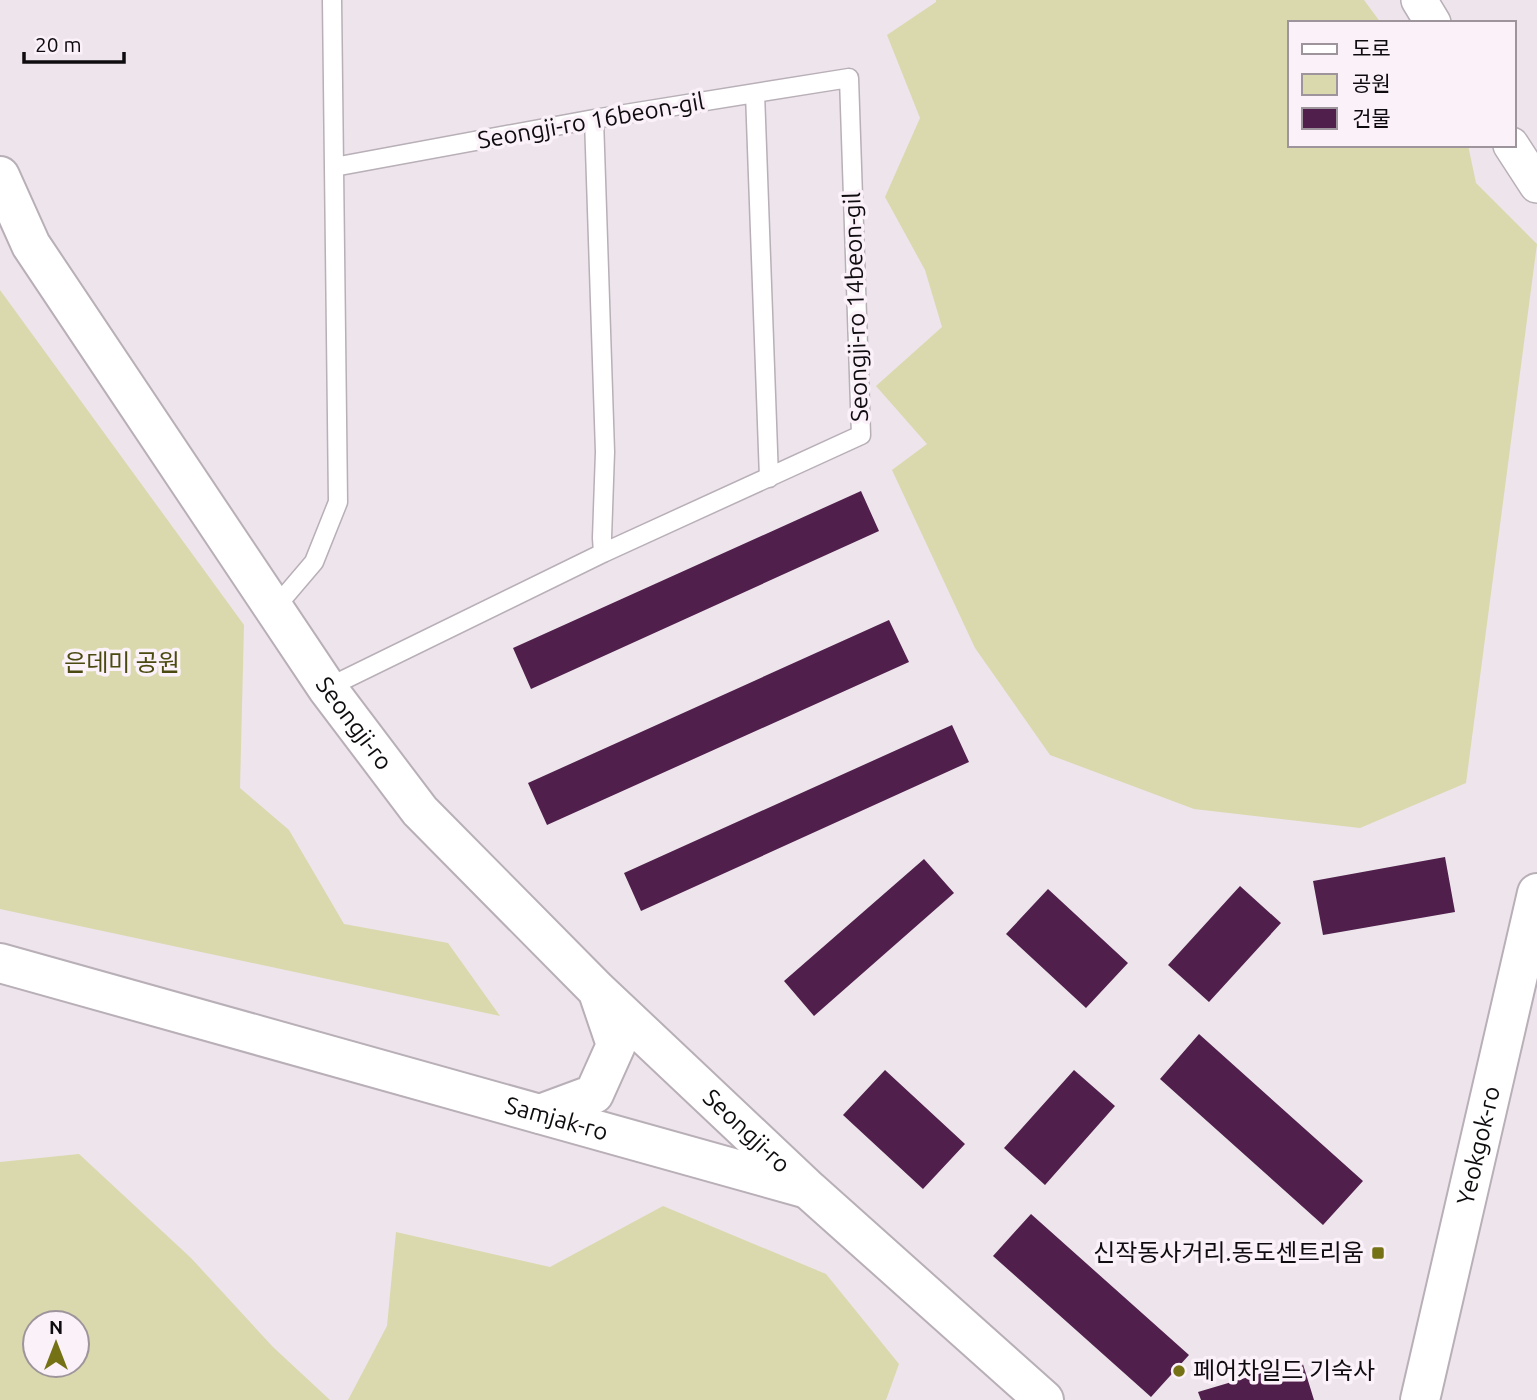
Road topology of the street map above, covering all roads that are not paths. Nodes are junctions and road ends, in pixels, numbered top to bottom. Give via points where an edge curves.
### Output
1 (332, 0) edge
2 (1419, 0) edge
3 (1432, 21) edge
4 (849, 78) joint
5 (755, 93) junction
6 (594, 119) junction
7 (1512, 147) edge
8 (334, 167) junction
9 (0, 176) edge
10 (1537, 185) edge
11 (769, 478) junction
12 (603, 553) junction
13 (274, 609) junction
14 (327, 688) junction
15 (1535, 914) edge
16 (0, 963) edge
17 (597, 990) junction
18 (540, 1114) junction
19 (809, 1190) junction
20 (1044, 1400) edge
21 (1420, 1400) edge

1 - 8 lane
2 - 3 street
4 - 5 lane, Seongji-ro 16beon-gil
4 - 11 lane, Seongji-ro 14beon-gil via 860,435
5 - 6 lane, Seongji-ro 16beon-gil
5 - 11 lane
6 - 8 lane, Seongji-ro 16beon-gil
6 - 12 lane via 605,452
7 - 10 street
8 - 13 lane via 338,502 314,562
9 - 13 street, Seongji-ro via 31,245
11 - 12 lane, Seongji-ro 14beon-gil
12 - 14 lane, Seongji-ro 14beon-gil
13 - 14 street, Seongji-ro
14 - 17 street, Seongji-ro via 420,811
15 - 21 street, Yeokgok-ro
16 - 18 street, Samjak-ro
17 - 18 street via 616,1045 594,1094
17 - 19 street, Seongji-ro
18 - 19 street, Samjak-ro
19 - 20 street, Samjak-ro

